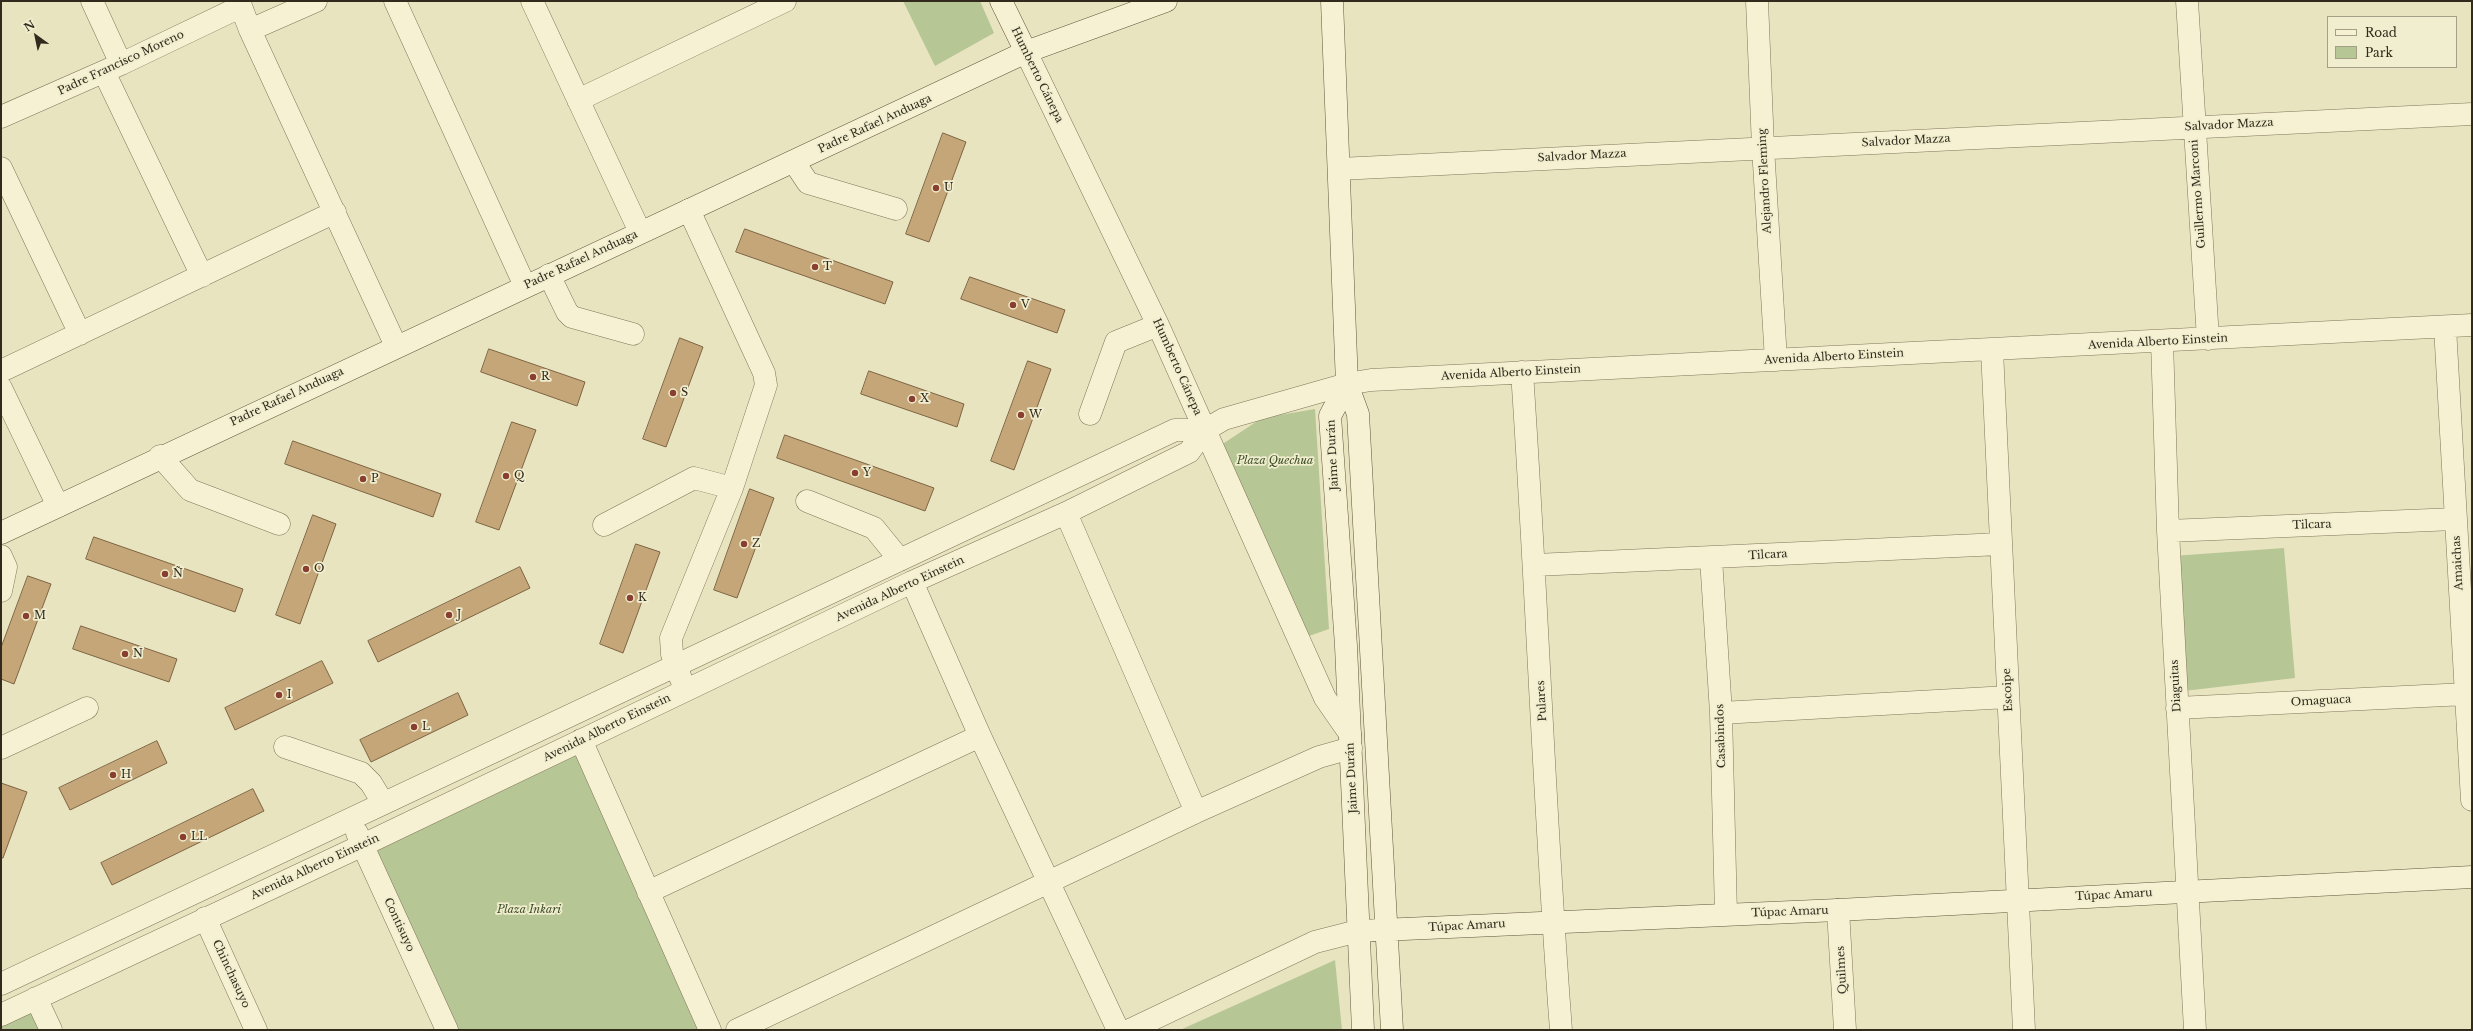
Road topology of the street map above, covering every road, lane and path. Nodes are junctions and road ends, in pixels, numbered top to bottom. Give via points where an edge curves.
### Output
1 (92, 1) edge
2 (316, 1) edge
3 (394, 1) edge
4 (532, 1) edge
5 (785, 1) edge
6 (1001, 1) edge
7 (1166, 1) edge
8 (1332, 1) edge
9 (1757, 1) edge
10 (2187, 1) edge
11 (239, 4) edge
12 (250, 30) junction
13 (1026, 52) junction
14 (112, 68) junction
15 (578, 100) junction
16 (2, 113) edge
17 (2472, 114) edge
18 (2194, 127) junction
19 (1762, 148) junction
20 (794, 162) junction
21 (1, 168) edge
22 (1339, 168) junction
23 (896, 208) dead end
24 (689, 210) junction
25 (334, 212) junction
26 (640, 232) junction
27 (549, 275) junction
28 (202, 276) junction
29 (525, 286) junction
30 (1158, 325) junction
31 (2472, 325) edge
32 (2445, 326) junction
33 (80, 334) junction
34 (633, 334) dead end
35 (2208, 340) junction
36 (2162, 341) junction
37 (396, 346) junction
38 (1992, 350) junction
39 (1776, 360) junction
40 (1, 371) edge
41 (1522, 372) junction
42 (1347, 384) junction
43 (1, 388) edge
44 (1090, 414) dead end
45 (1205, 430) junction
46 (160, 456) junction
47 (732, 488) junction
48 (807, 501) dead end
49 (58, 506) junction
50 (1066, 513) junction
51 (2456, 519) junction
52 (279, 524) dead end
53 (604, 524) dead end
54 (2168, 531) junction
55 (1, 533) edge
56 (2000, 544) junction
57 (1, 556) edge
58 (1712, 558) junction
59 (900, 560) junction
60 (1535, 565) junction
61 (912, 582) junction
62 (1, 592) edge
63 (676, 667) junction
64 (685, 690) junction
65 (2466, 694) junction
66 (2008, 697) junction
67 (86, 708) dead end
68 (2177, 708) junction
69 (1720, 713) junction
70 (980, 736) junction
71 (582, 740) junction
72 (1350, 741) junction
73 (285, 747) dead end
74 (1, 748) edge
75 (2472, 800) edge
76 (383, 803) junction
77 (1196, 812) junction
78 (351, 819) junction
79 (363, 845) junction
80 (2472, 877) edge
81 (1048, 881) junction
82 (648, 892) junction
83 (2186, 892) junction
84 (2016, 900) junction
85 (1838, 910) junction
86 (1726, 914) junction
87 (205, 918) junction
88 (1552, 922) junction
89 (1386, 930) junction
90 (1358, 931) junction
91 (1, 984) edge
92 (1, 989) edge
93 (36, 998) junction
94 (6, 1012) edge
95 (51, 1030) edge
96 (256, 1030) edge
97 (447, 1030) edge
98 (710, 1030) edge
99 (737, 1030) edge
100 (1118, 1030) edge
101 (1130, 1030) edge
102 (1363, 1030) edge
103 (1392, 1030) edge
104 (1561, 1030) edge
105 (1845, 1030) edge
106 (2024, 1030) edge
107 (2195, 1030) edge

1 - 14 street
2 - 12 street
3 - 29 street
4 - 15 street
5 - 15 street
6 - 13 street, Humberto Cánepa
7 - 13 street, Padre Rafael Anduaga
8 - 22 street
9 - 19 street, Alejandro Fleming
10 - 18 street, Guillermo Marconi
11 - 12 street
11 - 14 street, Padre Francisco Moreno
12 - 25 street
13 - 20 street, Padre Rafael Anduaga
13 - 30 street, Humberto Cánepa
14 - 16 street, Padre Francisco Moreno
14 - 28 street
15 - 26 street
17 - 18 street, Salvador Mazza
18 - 19 street, Salvador Mazza
18 - 35 street, Guillermo Marconi
19 - 22 street, Salvador Mazza
19 - 39 street, Alejandro Fleming
20 - 23 street via 808,183
20 - 24 street, Padre Rafael Anduaga
21 - 33 street
22 - 42 street
24 - 26 street, Padre Rafael Anduaga
24 - 47 street via 764,373 766,386
25 - 28 street
25 - 37 street
26 - 27 street, Padre Rafael Anduaga
27 - 29 street, Padre Rafael Anduaga
27 - 34 street via 566,312 572,317
28 - 33 street
29 - 37 street, Padre Rafael Anduaga
30 - 44 street via 1116,342
30 - 45 street, Humberto Cánepa
31 - 32 street, Avenida Alberto Einstein
32 - 35 street, Avenida Alberto Einstein
32 - 51 street, Amaichas
33 - 40 street
35 - 36 street, Avenida Alberto Einstein
36 - 38 street, Avenida Alberto Einstein
36 - 54 street, Diaguitas
37 - 46 street, Padre Rafael Anduaga
38 - 39 street, Avenida Alberto Einstein
38 - 56 street, Escoipe
39 - 41 street, Avenida Alberto Einstein
41 - 42 street, Avenida Alberto Einstein via 1371,380
41 - 60 street, Pulares
42 - 45 street, Avenida Alberto Einstein via 1239,414
42 - 72 street, Jaime Durán via 1330,416
42 - 89 street via 1358,414
43 - 49 street
45 - 50 street, Avenida Alberto Einstein via 1190,452
45 - 59 street, Avenida Alberto Einstein via 1175,430
45 - 72 street, Humberto Cánepa via 1326,698
46 - 49 street, Padre Rafael Anduaga
46 - 52 street via 190,490
47 - 53 street via 694,478
47 - 63 street via 671,638 670,646
48 - 59 street via 874,528
49 - 55 street, Padre Rafael Anduaga
50 - 61 street, Avenida Alberto Einstein
50 - 77 street
51 - 54 street, Tilcara
51 - 65 street, Amaichas
54 - 68 street, Diaguitas
56 - 58 street, Tilcara
56 - 66 street, Escoipe
57 - 62 street via 6,566
58 - 60 street, Tilcara
58 - 69 street, Casabindos
59 - 63 street, Avenida Alberto Einstein
60 - 88 street, Pulares
61 - 64 street, Avenida Alberto Einstein
61 - 70 street
63 - 64 street
63 - 76 street, Avenida Alberto Einstein
64 - 71 street, Avenida Alberto Einstein
65 - 68 street, Omaguaca
65 - 75 street, Amaichas
66 - 69 street
66 - 84 street, Escoipe
67 - 74 street
68 - 83 street, Diaguitas
69 - 86 street, Casabindos
70 - 81 street
70 - 82 street
71 - 79 street, Avenida Alberto Einstein
71 - 82 street
72 - 77 street
72 - 90 street, Jaime Durán
73 - 76 street via 361,773 371,783
76 - 78 street, Avenida Alberto Einstein
77 - 81 street
78 - 79 street, Contisuyo
78 - 91 street, Avenida Alberto Einstein
79 - 87 street, Avenida Alberto Einstein
79 - 97 street, Contisuyo
80 - 83 street, Túpac Amaru
81 - 99 street
81 - 100 street
82 - 98 street
83 - 84 street, Túpac Amaru
83 - 107 street, Diaguitas
84 - 85 street, Túpac Amaru
84 - 106 street, Escoipe
85 - 86 street, Túpac Amaru
85 - 105 street, Quilmes
86 - 88 street, Túpac Amaru
87 - 93 street, Avenida Alberto Einstein
87 - 96 street, Chinchasuyo
88 - 89 street, Túpac Amaru
88 - 104 street, Pulares
89 - 90 street, Túpac Amaru
89 - 103 street
90 - 101 street, Túpac Amaru via 1315,942
90 - 102 street, Jaime Durán
92 - 94 street
93 - 94 street, Avenida Alberto Einstein
93 - 95 street

